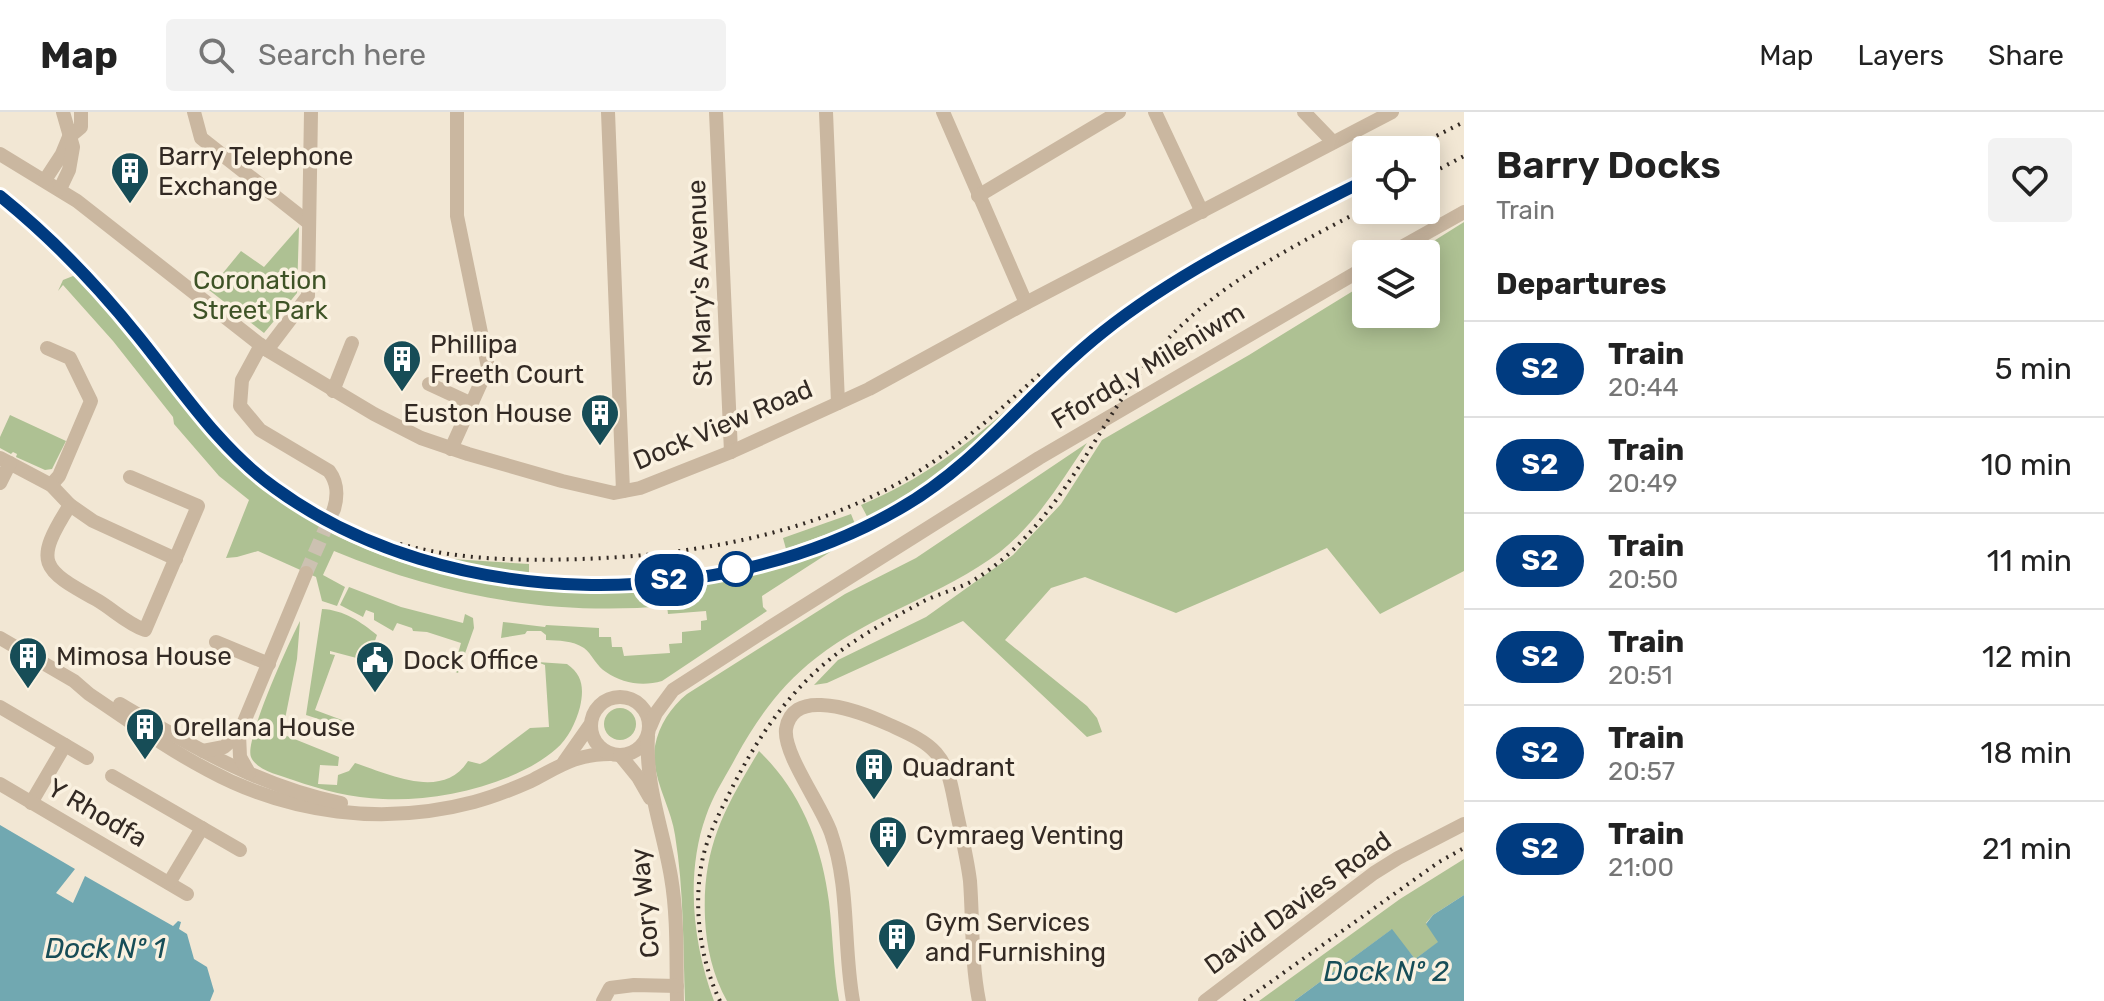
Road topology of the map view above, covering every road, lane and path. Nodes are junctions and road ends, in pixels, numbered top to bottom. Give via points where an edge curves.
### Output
1 (63, 112) edge
2 (81, 112) edge
3 (194, 112) edge
4 (311, 112) edge
5 (457, 112) edge
6 (608, 112) edge
7 (716, 112) edge
8 (826, 112) edge
9 (943, 112) edge
10 (1119, 112) edge
11 (1155, 112) edge
12 (1304, 112) edge
13 (1392, 112) edge
14 (69, 137) junction
15 (1333, 142) junction
16 (0, 154) edge
17 (45, 180) junction
18 (60, 189) junction
19 (978, 196) junction
20 (1202, 212) junction
21 (1464, 212) edge
22 (309, 223) junction
23 (1414, 240) edge
24 (1352, 275) edge
25 (1026, 303) junction
26 (352, 343) dead end
27 (47, 348) dead end
28 (264, 348) junction
29 (429, 384) dead end
30 (333, 391) junction
31 (470, 403) junction
32 (838, 403) junction
33 (451, 449) junction
34 (731, 452) junction
35 (5, 461) edge
36 (130, 477) dead end
37 (0, 483) edge
38 (51, 485) junction
39 (623, 491) junction
40 (70, 505) junction
41 (334, 509) tunnel mouth
42 (176, 559) junction
43 (306, 573) tunnel mouth
44 (2, 636) edge
45 (216, 642) dead end
46 (269, 664) junction
47 (79, 684) junction
48 (673, 690) junction
49 (634, 700) junction
50 (0, 707) edge
51 (590, 725) junction
52 (649, 732) junction
53 (239, 734) junction
54 (65, 745) junction
55 (203, 751) junction
56 (615, 754) junction
57 (87, 758) dead end
58 (564, 762) junction
59 (249, 774) junction
60 (112, 776) dead end
61 (0, 784) edge
62 (652, 801) junction
63 (31, 803) junction
64 (405, 813) junction
65 (1464, 824) edge
66 (202, 828) junction
67 (240, 850) dead end
68 (169, 883) junction
69 (187, 894) dead end
70 (677, 994) edge
71 (603, 1001) edge
72 (853, 1001) edge
73 (979, 1001) edge
74 (1205, 1001) edge

1 - 14 street
2 - 14 street via 81,127
3 - 22 street via 201,138
4 - 22 street
5 - 31 street via 457,216 488,367
6 - 39 street
7 - 34 street, St Mary's Avenue
8 - 32 street
9 - 19 street
10 - 19 street
11 - 20 street
12 - 15 street
13 - 15 street, Dock View Road
14 - 17 street
14 - 18 street via 69,170
15 - 20 street, Dock View Road
16 - 17 street, Dock View Road
17 - 18 street, Dock View Road
18 - 28 street, Dock View Road
19 - 25 street
20 - 25 street, Dock View Road
21 - 23 street
22 - 28 street via 308,296
24 - 48 street, Ffordd y Mileniwm via 1039,458
25 - 32 street, Dock View Road
26 - 30 street
27 - 38 street via 70,358 91,401
28 - 30 street, Dock View Road
28 - 41 street via 242,380 240,406 260,430 329,471 337,492
29 - 31 street
30 - 33 street, Dock View Road
31 - 33 street
32 - 34 street, Dock View Road
33 - 39 street, Dock View Road via 590,489
34 - 39 street, Dock View Road
35 - 37 street
35 - 38 street
36 - 42 street via 198,506
38 - 40 street
40 - 42 street
40 - 42 street via 48,547 54,576 130,624 145,630
43 - 46 street
44 - 47 street
45 - 46 street
46 - 53 street
47 - 55 street
47 - 64 street via 186,758 246,788 338,812
48 - 49 street, Ffordd y Mileniwm
48 - 52 street, Ffordd y Mileniwm
49 - 51 street via 606,700 596,708
49 - 52 street via 646,711
50 - 54 street
51 - 56 street via 596,743
51 - 58 street
52 - 56 street via 638,750
52 - 62 street, Cory Way
53 - 55 street via 224,747
53 - 59 street via 240,757
54 - 57 street
54 - 63 street
55 - 59 street
56 - 58 street
56 - 62 street, Cory Way
58 - 64 street via 485,799
59 - 64 street via 331,802
60 - 66 street
61 - 63 street, Y Rhodfa
62 - 70 street, Cory Way via 674,894
63 - 68 street, Y Rhodfa
65 - 74 street, David Davies Road via 1386,865
66 - 67 street
66 - 68 street
68 - 69 street, Y Rhodfa
70 - 71 street via 634,985 610,988
72 - 73 street via 835,846 786,741 791,715 806,705 839,707 873,718 919,740 942,760 966,857

